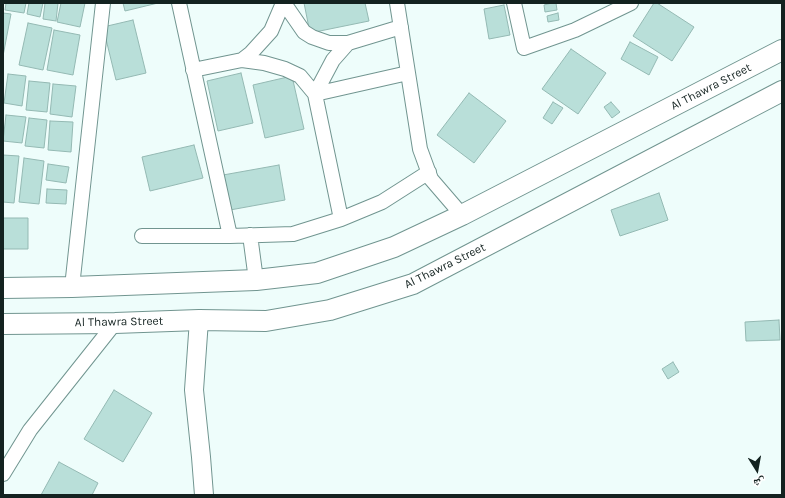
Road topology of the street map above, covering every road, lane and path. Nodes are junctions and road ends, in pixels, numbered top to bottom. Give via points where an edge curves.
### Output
1 (103, 3) edge
2 (179, 3) edge
3 (283, 3) edge
4 (397, 3) edge
5 (514, 3) edge
6 (631, 3) edge
7 (401, 27) junction
8 (348, 44) junction
9 (782, 50) edge
10 (242, 60) junction
11 (194, 70) junction
12 (408, 73) junction
13 (782, 91) edge
14 (315, 94) junction
15 (429, 172) junction
16 (462, 215) junction
17 (341, 218) junction
18 (250, 235) junction
19 (142, 236) dead end
20 (230, 236) junction
21 (256, 280) junction
22 (72, 287) junction
23 (3, 288) edge
24 (199, 320) junction
25 (115, 323) junction
26 (3, 324) edge
27 (3, 474) edge
28 (204, 495) edge

1 - 22 street
2 - 11 street
3 - 8 street via 304,32 312,38 329,43
3 - 10 street via 271,31 251,54
4 - 7 street
5 - 6 street via 524,48 575,30
7 - 8 street
7 - 12 street
8 - 14 street via 333,60
9 - 16 main road, Al Thawra Street
10 - 11 street
10 - 14 street via 264,63 300,76
11 - 20 street
12 - 14 street
12 - 15 street via 420,149
13 - 24 main road, Al Thawra Street via 413,284 330,310 266,321
14 - 17 street
15 - 16 street via 431,179
15 - 17 street via 382,202
16 - 21 main road, Al Thawra Street via 394,247 317,273
17 - 18 street via 294,234
18 - 20 street
18 - 21 street
19 - 20 street
21 - 22 main road, Al Thawra Street
22 - 23 main road, Al Thawra Street
24 - 25 main road, Al Thawra Street
24 - 28 street via 194,390
25 - 26 main road, Al Thawra Street
25 - 27 street via 30,430

